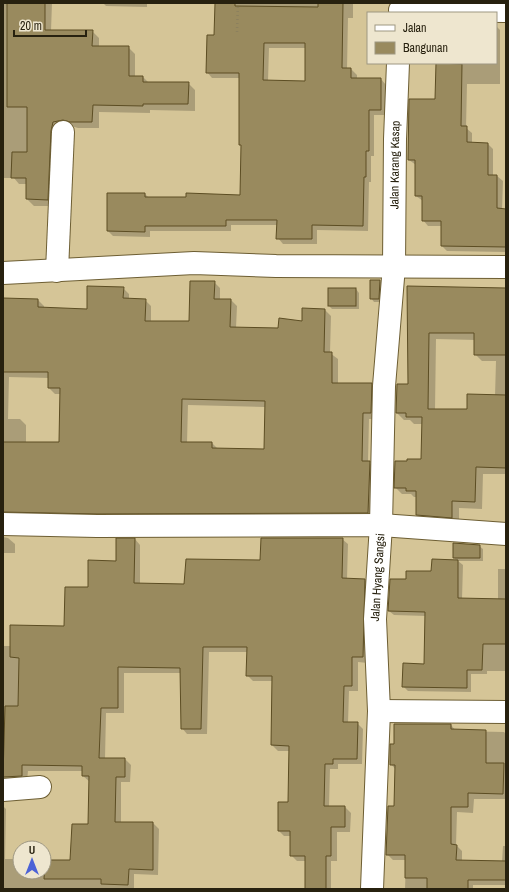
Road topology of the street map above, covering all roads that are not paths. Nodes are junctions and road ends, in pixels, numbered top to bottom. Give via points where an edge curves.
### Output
1 (400, 9) edge
2 (506, 12) edge
3 (398, 64) edge
4 (63, 132) dead end
5 (394, 266) junction
6 (506, 267) edge
7 (57, 271) junction
8 (3, 273) edge
9 (3, 524) edge
10 (382, 525) junction
11 (506, 534) edge
12 (379, 711) junction
13 (506, 712) edge
14 (40, 787) dead end
15 (3, 790) edge
16 (372, 889) edge

1 - 2 street
3 - 5 street, Jalan Karang Kasap
4 - 7 street
5 - 6 street
5 - 7 street via 194,263
5 - 10 street, Jalan Hyang Sangsi via 384,386
7 - 8 street
9 - 10 street
10 - 11 street
10 - 12 street, Jalan Hyang Sangsi via 375,618
12 - 13 street
12 - 16 street, Jalan Hyang Sangsi
14 - 15 street

